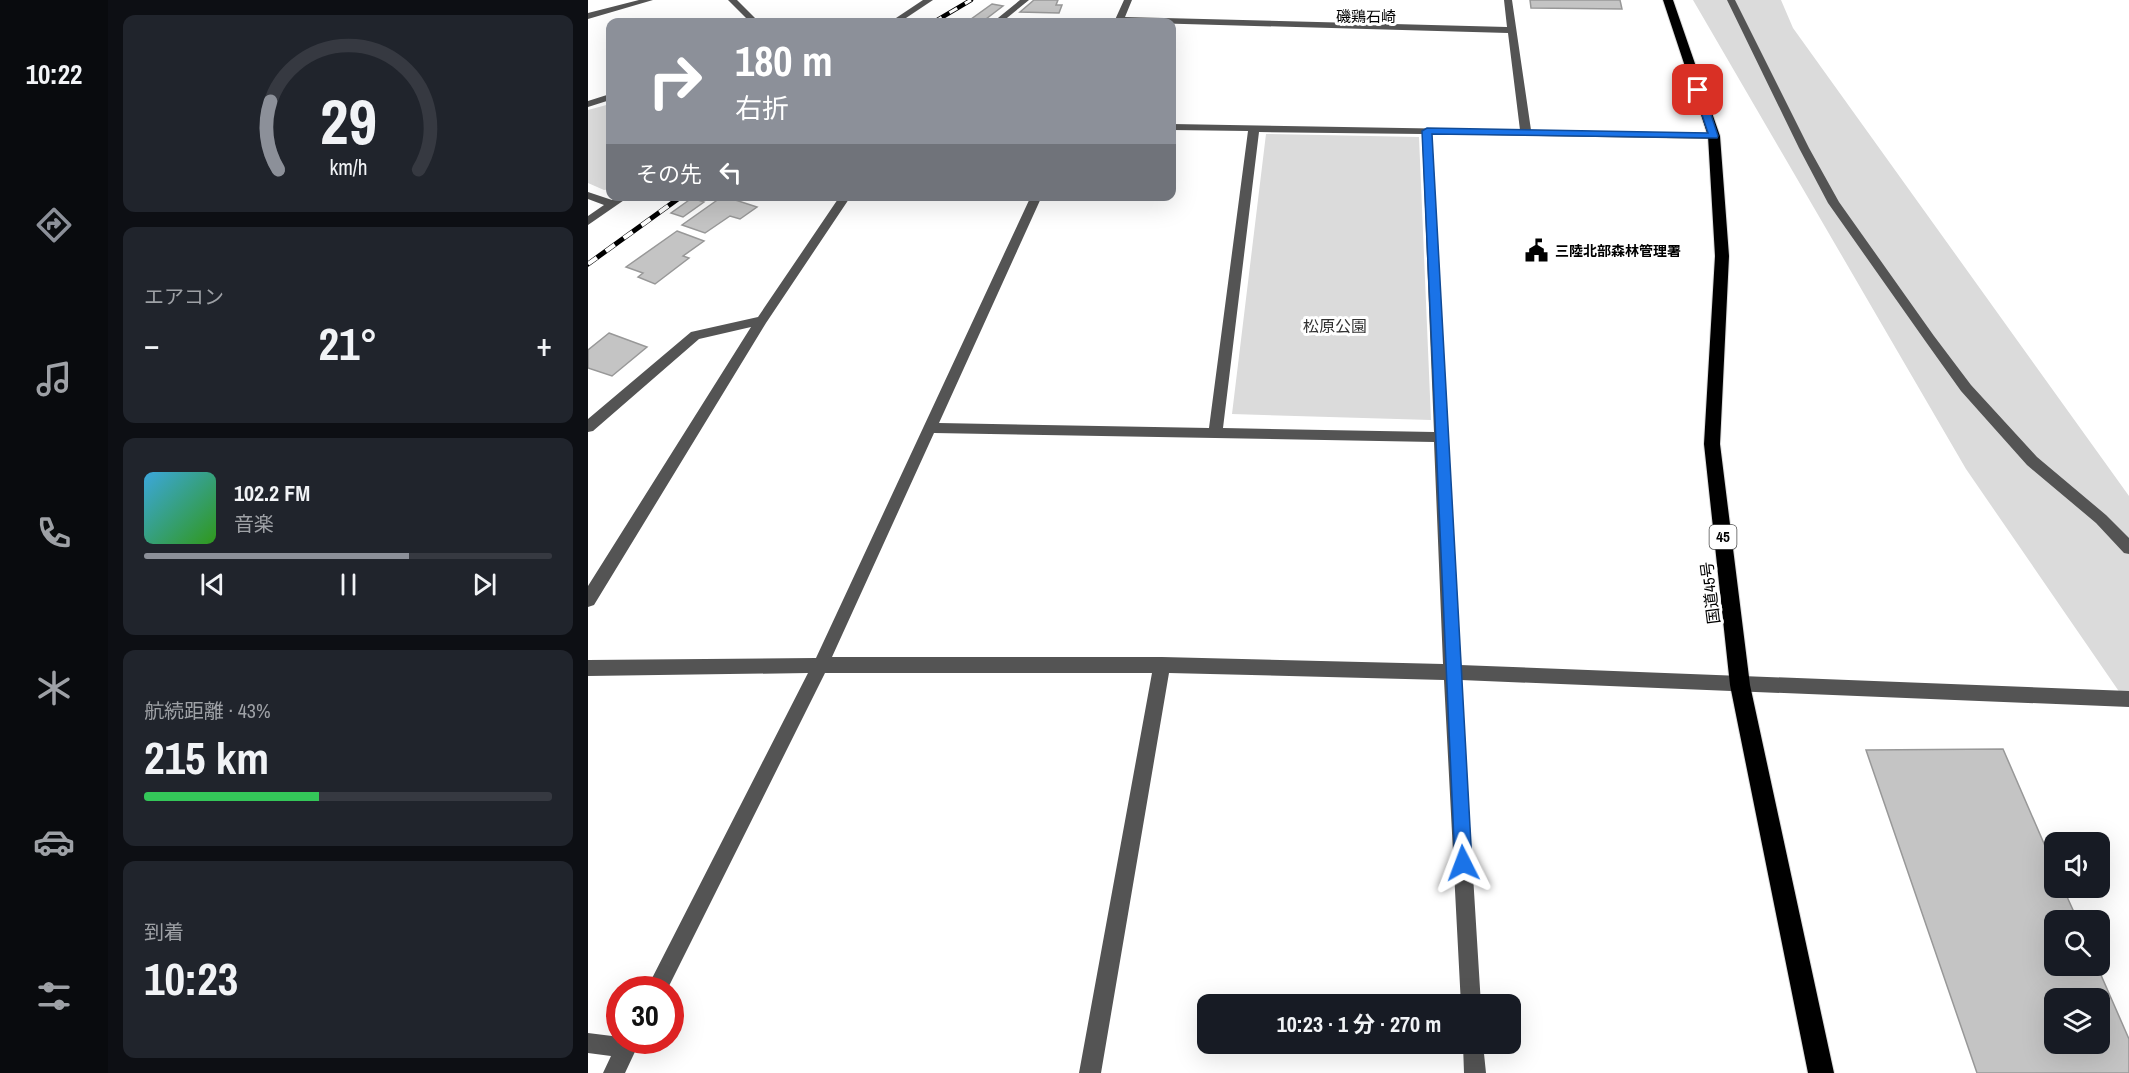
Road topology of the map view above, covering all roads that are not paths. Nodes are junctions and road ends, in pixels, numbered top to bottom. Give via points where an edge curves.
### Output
1 (649, 0) edge
2 (732, 0) edge
3 (929, 0) edge
4 (1025, 0) edge
5 (1128, 0) edge
6 (1508, 0) edge
7 (1668, 0) edge
8 (1731, 0) edge
9 (588, 16) edge
10 (751, 18) edge
11 (901, 18) edge
12 (1002, 18) edge
13 (1119, 18) edge
14 (1176, 22) edge
15 (1512, 30) junction
16 (606, 98) edge
17 (588, 104) edge
18 (1176, 127) edge
19 (1254, 128) junction
20 (1427, 131) junction
21 (1526, 133) junction
22 (1714, 136) junction
23 (588, 195) edge
24 (618, 201) edge
25 (843, 201) edge
26 (1035, 201) edge
27 (613, 204) junction
28 (588, 221) edge
29 (762, 320) junction
30 (588, 427) edge
31 (930, 428) junction
32 (1215, 433) junction
33 (1441, 437) junction
34 (2129, 548) edge
35 (588, 600) edge
36 (821, 664) junction
37 (1162, 665) junction
38 (588, 668) edge
39 (1452, 673) junction
40 (1740, 685) junction
41 (2129, 699) edge
42 (663, 976) edge
43 (1470, 994) edge
44 (588, 1043) edge
45 (606, 1043) edge
46 (623, 1054) edge
47 (1474, 1054) edge
48 (614, 1073) edge
49 (1090, 1073) edge
50 (1475, 1073) edge
51 (1821, 1073) edge

1 - 9 street
2 - 10 street
3 - 11 street
4 - 12 street
5 - 13 street
6 - 15 street
7 - 22 highway, 国道45号 / 45
8 - 34 street via 1834,202 1930,339 1966,388 2032,461
14 - 15 street
15 - 21 street
16 - 17 street
18 - 19 street
19 - 20 street
19 - 32 street
20 - 21 street
20 - 33 street
21 - 22 street
22 - 40 highway, 国道45号 / 45 via 1722,256 1712,444
23 - 27 street
24 - 27 street
25 - 29 street
26 - 31 street
27 - 28 street
29 - 30 street via 695,335
29 - 35 street
31 - 32 street
31 - 36 street
32 - 33 street
33 - 39 street
36 - 37 street
36 - 38 street
36 - 42 street
37 - 39 street
37 - 49 street
39 - 40 street
39 - 43 street
40 - 41 street
40 - 51 highway, 国道45号 / 45
44 - 45 street
46 - 48 street
47 - 50 street

